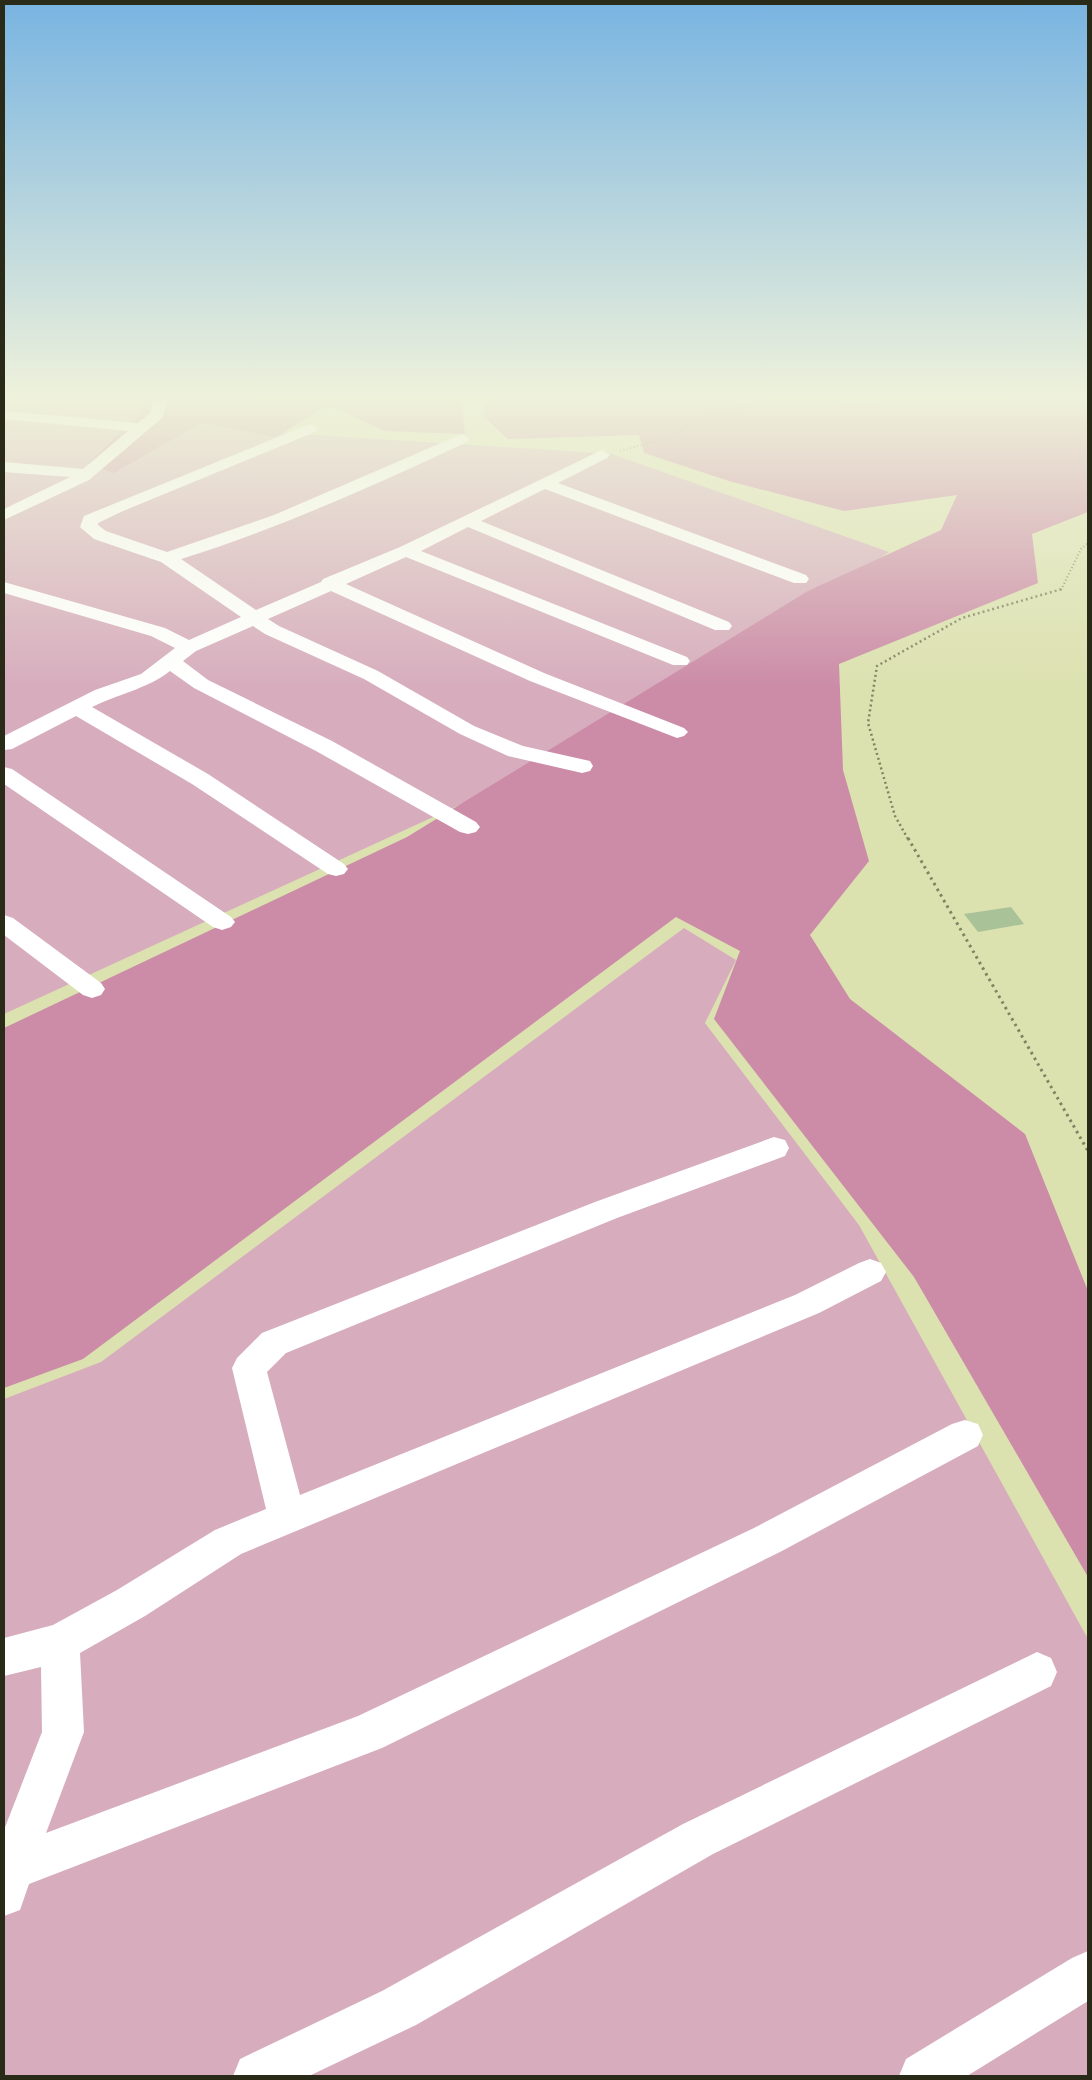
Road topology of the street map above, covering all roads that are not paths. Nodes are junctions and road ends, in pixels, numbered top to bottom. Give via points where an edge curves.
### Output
1 (50, 492) edge
2 (156, 492) edge
3 (345, 492) edge
4 (525, 492) edge
5 (568, 492) edge
6 (4, 515) edge
7 (468, 520) junction
8 (406, 551) junction
9 (167, 558) junction
10 (800, 579) dead end
11 (329, 583) junction
12 (4, 587) edge
13 (255, 618) junction
14 (722, 626) dead end
15 (189, 647) junction
16 (170, 661) junction
17 (680, 661) dead end
18 (76, 707) junction
19 (677, 732) dead end
20 (4, 744) edge
21 (582, 766) dead end
22 (4, 774) edge
23 (468, 827) dead end
24 (336, 869) dead end
25 (222, 922) dead end
26 (4, 924) edge
27 (92, 989) dead end
28 (774, 1148) dead end
29 (870, 1272) dead end
30 (965, 1435) dead end
31 (287, 1518) junction
32 (60, 1643) junction
33 (4, 1657) edge
34 (1037, 1672) dead end
35 (6, 1878) edge
36 (1088, 1974) edge
37 (257, 2076) edge
38 (924, 2076) edge

1 - 6 street
2 - 9 street via 90,520 89,527 100,535
3 - 9 street via 210,545
4 - 7 street
5 - 10 street
7 - 8 street
7 - 14 street
8 - 11 street
8 - 17 street
9 - 13 street
11 - 13 street
11 - 19 street via 537,677
12 - 15 street via 158,632
13 - 15 street
13 - 21 street via 272,630 371,675 467,730 516,751
15 - 16 street
16 - 18 street via 148,678
16 - 23 street via 201,684 324,746
18 - 20 street
18 - 24 street via 200,779
22 - 25 street
26 - 27 street
28 - 31 street via 606,1210 274,1343 249,1368
29 - 31 street via 806,1304
30 - 35 street via 767,1540 367,1733
31 - 32 street via 228,1542
32 - 33 street
32 - 35 street via 63,1732
34 - 37 street via 698,1839 398,2008
36 - 38 street

